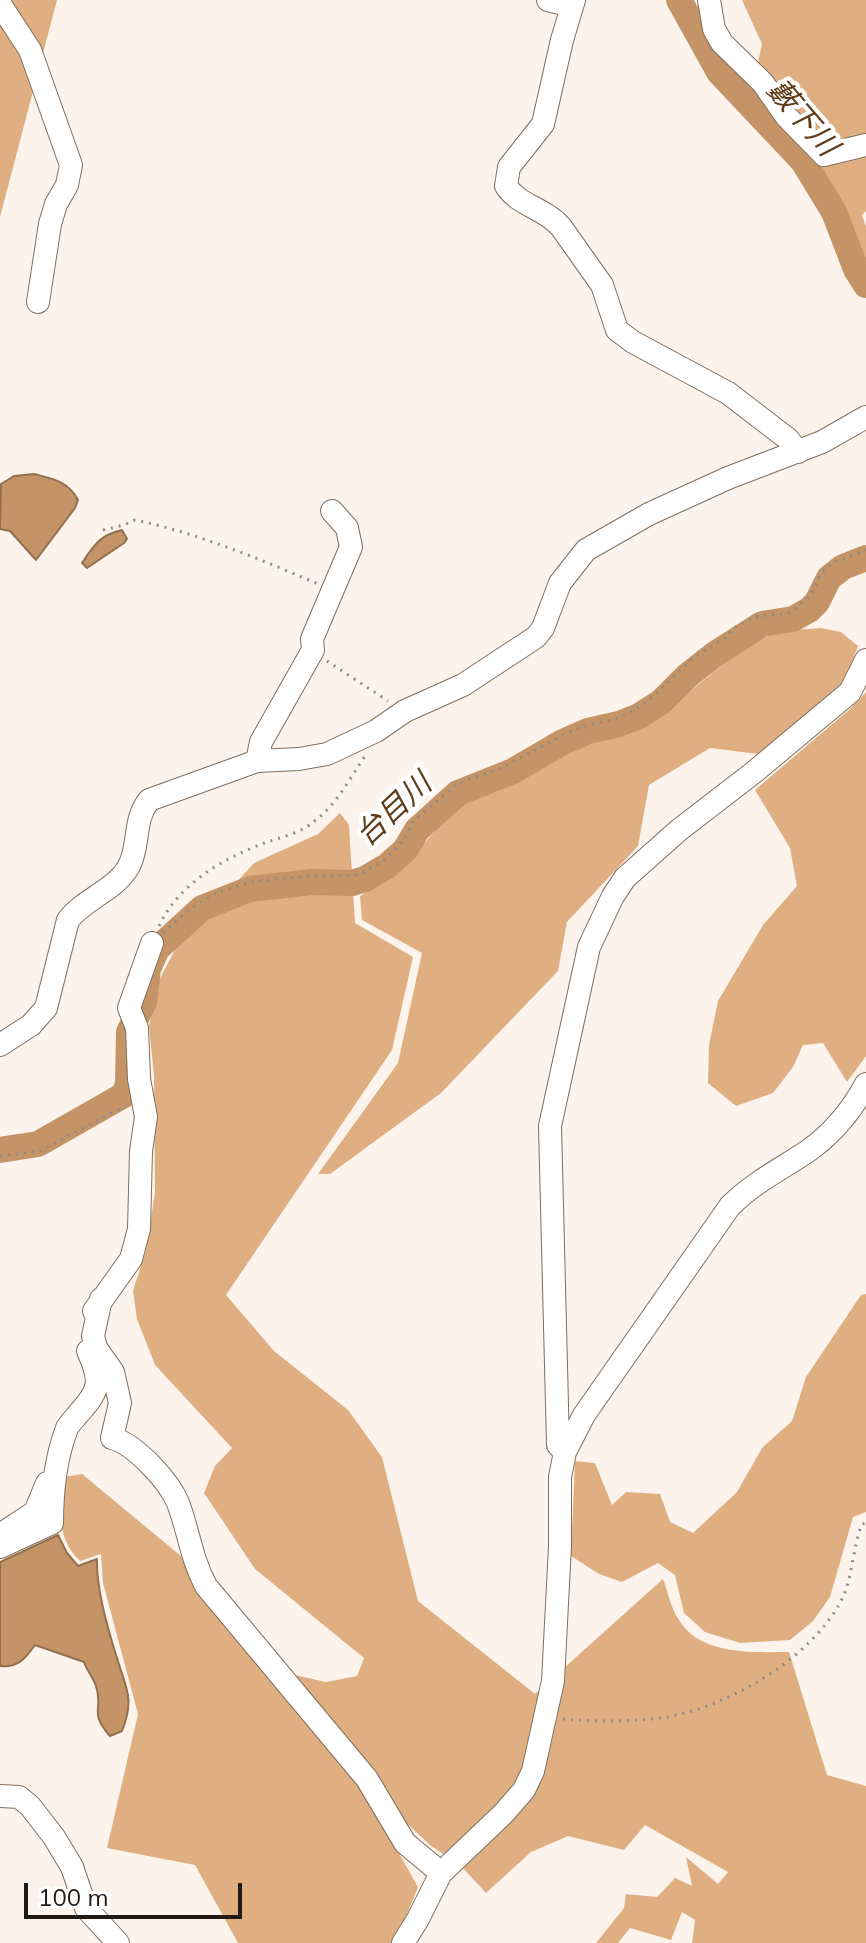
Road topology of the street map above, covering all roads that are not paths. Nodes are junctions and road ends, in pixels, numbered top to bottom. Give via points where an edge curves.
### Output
1 (548, 0) edge
2 (709, 0) edge
3 (573, 3) edge
4 (0, 4) edge
5 (866, 145) edge
6 (38, 302) dead end
7 (866, 417) edge
8 (798, 452) junction
9 (332, 511) dead end
10 (866, 660) edge
11 (257, 761) junction
12 (152, 943) road end
13 (0, 1045) edge
14 (866, 1084) edge
15 (101, 1299) junction
16 (68, 1426) junction
17 (565, 1452) junction
18 (0, 1535) edge
19 (0, 1547) edge
20 (0, 1796) edge
21 (441, 1873) junction
22 (118, 1943) edge
23 (403, 1943) edge

1 - 3 street
2 - 5 street via 722,43 824,155
3 - 8 street via 543,124 509,167 506,186 561,227 602,285 617,330 728,393
4 - 6 street via 30,50 71,165 50,224
7 - 8 street
8 - 11 street via 649,514 586,550 560,583 536,637 463,685 327,754
9 - 11 street via 347,528 351,547 312,639 313,650 261,742
10 - 17 street via 850,692 625,878 589,947 550,1126 558,1445
11 - 13 street via 149,800 130,865 116,883 68,920 46,1008
12 - 15 street via 129,1008 146,1117 142,1213 131,1259
14 - 17 street via 832,1130 744,1193 716,1223 589,1407
15 - 16 street via 86,1334 97,1386
15 - 21 street via 93,1336 113,1372 120,1403 112,1438 143,1457 172,1491 206,1586 367,1779 405,1843
16 - 18 street via 35,1512
16 - 19 street via 52,1494 52,1523
17 - 21 street via 556,1640 547,1717 533,1771 503,1814
20 - 22 street via 19,1797 38,1816 72,1867 86,1908
21 - 23 street

